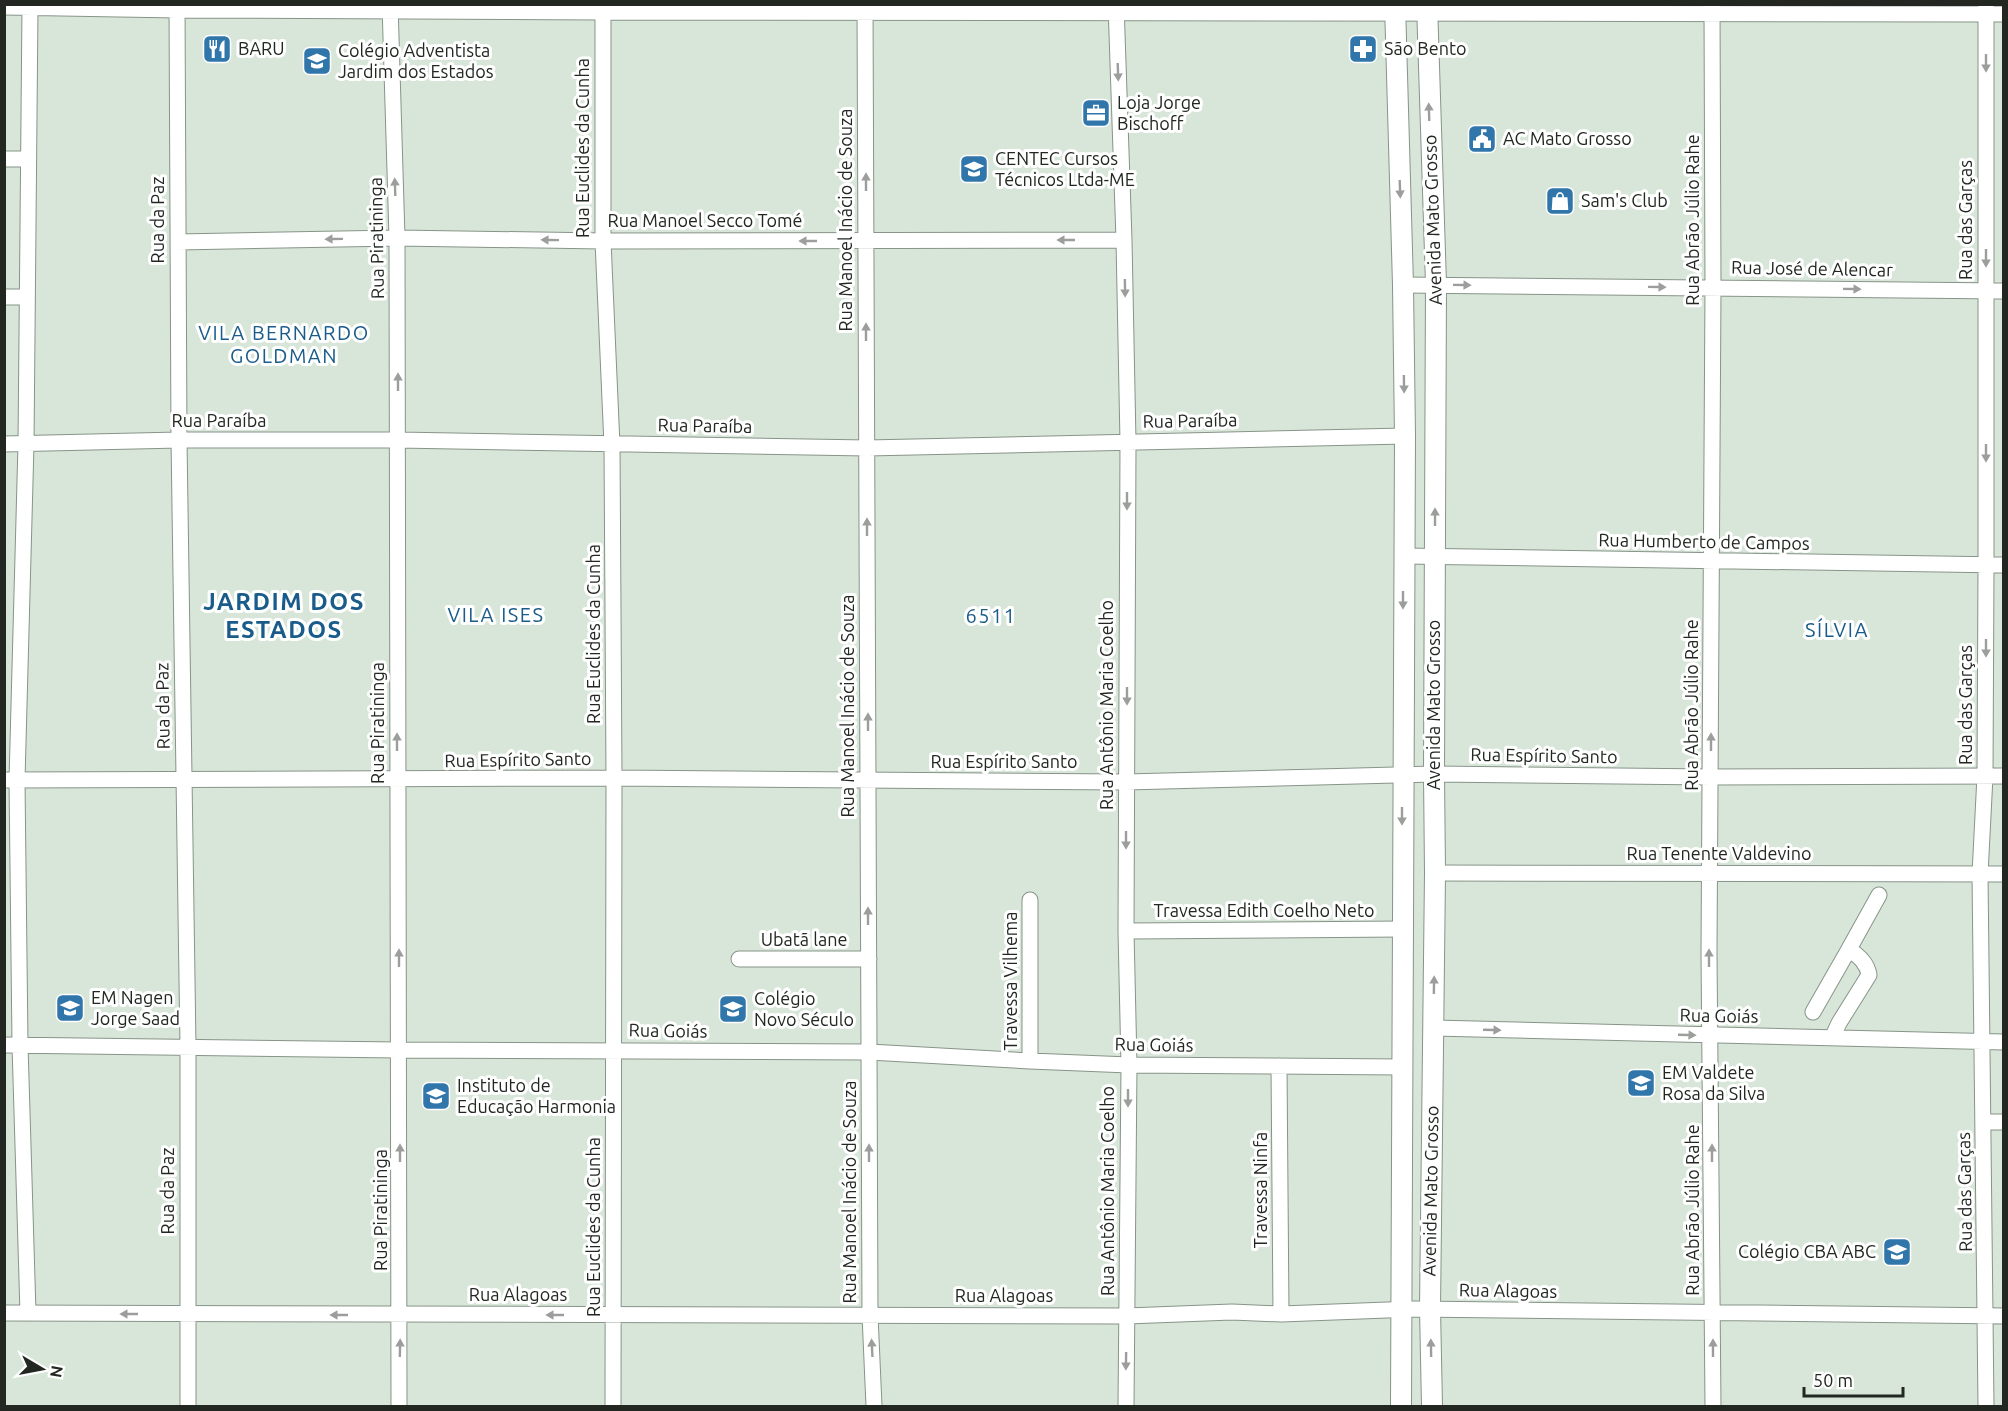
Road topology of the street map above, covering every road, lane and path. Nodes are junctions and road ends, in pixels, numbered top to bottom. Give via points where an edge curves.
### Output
1 (4, 7) edge
2 (30, 7) junction
3 (177, 7) edge
4 (390, 8) edge
5 (603, 8) edge
6 (865, 8) edge
7 (1116, 9) edge
8 (1395, 9) edge
9 (1427, 9) edge
10 (1712, 9) edge
11 (1986, 9) edge
12 (2004, 14) edge
13 (4, 159) edge
14 (28, 159) junction
15 (397, 238) junction
16 (866, 240) junction
17 (1124, 240) junction
18 (603, 241) junction
19 (178, 242) junction
20 (1436, 284) junction
21 (1403, 285) junction
22 (1713, 287) junction
23 (1986, 291) junction
24 (2004, 291) edge
25 (4, 297) edge
26 (26, 297) junction
27 (1405, 436) junction
28 (178, 440) junction
29 (398, 440) junction
30 (1128, 442) junction
31 (4, 444) edge
32 (26, 444) junction
33 (612, 445) junction
34 (867, 448) junction
35 (1403, 556) junction
36 (1435, 558) junction
37 (1712, 561) junction
38 (1986, 565) junction
39 (2004, 565) edge
40 (1434, 774) junction
41 (1402, 776) junction
42 (1985, 776) junction
43 (2004, 776) edge
44 (1711, 777) junction
45 (614, 778) junction
46 (11, 780) edge
47 (183, 780) junction
48 (397, 780) junction
49 (868, 781) junction
50 (1126, 782) junction
51 (1435, 873) junction
52 (1710, 873) junction
53 (1980, 874) junction
54 (2004, 874) edge
55 (1879, 895) dead end
56 (1030, 900) dead end
57 (1403, 929) junction
58 (1126, 931) junction
59 (1849, 949) junction
60 (739, 959) dead end
61 (868, 959) junction
62 (1813, 1012) dead end
63 (1434, 1036) junction
64 (1710, 1036) junction
65 (1832, 1038) junction
66 (1983, 1041) junction
67 (2004, 1042) edge
68 (12, 1045) edge
69 (188, 1047) junction
70 (399, 1050) junction
71 (613, 1050) junction
72 (869, 1052) junction
73 (1403, 1057) junction
74 (1030, 1062) junction
75 (1129, 1065) junction
76 (1280, 1066) junction
77 (1433, 1083) junction
78 (1984, 1122) junction
79 (2004, 1122) edge
80 (1430, 1309) junction
81 (1400, 1310) junction
82 (4, 1313) edge
83 (28, 1313) junction
84 (1713, 1313) junction
85 (187, 1314) junction
86 (614, 1314) junction
87 (1281, 1314) junction
88 (400, 1315) junction
89 (870, 1315) junction
90 (1127, 1316) junction
91 (2004, 1316) edge
92 (1986, 1317) junction
93 (188, 1407) edge
94 (399, 1407) edge
95 (614, 1407) edge
96 (874, 1407) edge
97 (1125, 1407) edge
98 (1401, 1407) edge
99 (1432, 1407) edge
100 (1713, 1407) edge
101 (1986, 1407) edge

1 - 2 street
2 - 3 street
2 - 14 street
3 - 4 street
3 - 19 street, Rua da Paz
4 - 5 street
15 -> 4 street, Rua Piratininga
5 - 6 street
5 - 18 street, Rua Euclides da Cunha
6 - 7 street
16 -> 6 street, Rua Manoel Inácio de Souza
7 - 8 street
7 -> 17 street, Rua Antônio Maria Coelho
8 - 9 street
8 -> 21 main road, Avenida Mato Grosso
9 - 10 street
20 -> 9 main road, Avenida Mato Grosso
10 - 11 street
10 - 22 street, Rua Abrão Júlio Rahe
11 - 12 street
11 -> 23 street, Rua das Garças
13 - 14 street
14 - 26 street
18 -> 15 street, Rua Manoel Secco Tomé
15 -> 19 street, Rua Manoel Secco Tomé
29 -> 15 street, Rua Piratininga
17 -> 16 street, Rua Manoel Secco Tomé
16 -> 18 street, Rua Manoel Secco Tomé
34 -> 16 street, Rua Manoel Inácio de Souza
17 -> 30 street, Rua Antônio Maria Coelho
18 - 33 street, Rua Euclides da Cunha
19 - 28 street, Rua da Paz
20 - 21 street, Rua José de Alencar
20 -> 22 street, Rua José de Alencar
36 -> 20 main road, Avenida Mato Grosso
21 -> 27 main road, Avenida Mato Grosso
22 -> 23 street, Rua José de Alencar
22 - 37 street, Rua Abrão Júlio Rahe
23 - 24 street, Rua José de Alencar
23 -> 38 street, Rua das Garças
25 - 26 street
26 - 32 street
27 - 30 street, Rua Paraíba
27 - 35 main road, Avenida Mato Grosso
28 - 29 street, Rua Paraíba
28 - 32 street, Rua Paraíba
28 - 47 street, Rua da Paz
29 - 33 street, Rua Paraíba
48 -> 29 street, Rua Piratininga
30 - 34 street, Rua Paraíba
30 -> 50 street, Rua Antônio Maria Coelho
31 - 32 street, Rua Paraíba
32 - 46 street
33 - 34 street, Rua Paraíba
33 - 45 street, Rua Euclides da Cunha
49 -> 34 street, Rua Manoel Inácio de Souza
35 - 36 street, Rua Humberto de Campos
35 -> 41 main road, Avenida Mato Grosso
36 - 37 street, Rua Humberto de Campos
36 - 40 main road, Avenida Mato Grosso
37 - 38 street, Rua Humberto de Campos
44 -> 37 street, Rua Abrão Júlio Rahe
38 - 39 street, Rua Humberto de Campos
38 -> 42 street, Rua das Garças
40 - 41 street, Rua Espírito Santo
40 - 44 street, Rua Espírito Santo
40 - 51 main road, Avenida Mato Grosso
41 - 50 street, Rua Espírito Santo
41 -> 57 main road, Avenida Mato Grosso
42 - 43 street, Rua Espírito Santo
42 - 44 street, Rua Espírito Santo
42 - 53 street, Rua das Garças
44 - 52 street, Rua Abrão Júlio Rahe
45 - 48 street, Rua Espírito Santo
45 - 49 street, Rua Espírito Santo
45 - 71 street, Rua Euclides da Cunha
46 - 47 street, Rua Espírito Santo
46 - 68 street
47 - 48 street, Rua Espírito Santo
47 - 69 street, Rua da Paz
70 -> 48 street, Rua Piratininga
49 - 50 street, Rua Espírito Santo
61 -> 49 street, Rua Manoel Inácio de Souza
50 -> 58 street, Rua Antônio Maria Coelho
51 - 52 street, Rua Tenente Valdevino
63 -> 51 main road, Avenida Mato Grosso
52 - 53 street, Rua Tenente Valdevino
64 -> 52 street, Rua Abrão Júlio Rahe
53 - 54 street, Rua Tenente Valdevino
53 - 66 street, Rua das Garças
55 - 59 street
56 - 74 street, Travessa Vilhema
57 - 58 street, Travessa Edith Coelho Neto
57 - 73 main road, Avenida Mato Grosso
58 - 75 street, Rua Antônio Maria Coelho
59 - 62 street
59 - 65 street via 1862,958 1869,975
60 - 61 street, Ubatã lane
61 - 72 street, Rua Manoel Inácio de Souza
63 -> 64 street, Rua Goiás
63 - 73 main road
63 - 77 main road, Avenida Mato Grosso
64 - 65 street, Rua Goiás
84 -> 64 street, Rua Abrão Júlio Rahe
65 - 66 street, Rua Goiás
66 - 67 street, Rua Goiás
66 - 78 street, Rua das Garças
68 - 69 street, Rua Goiás
68 - 83 street
69 - 70 street, Rua Goiás
69 - 85 street, Rua da Paz
70 - 71 street, Rua Goiás
88 -> 70 street, Rua Piratininga
71 - 72 street, Rua Goiás
71 - 86 street, Rua Euclides da Cunha
72 - 74 street, Rua Goiás
89 -> 72 street, Rua Manoel Inácio de Souza
73 - 76 street, Rua Goiás
73 - 77 main road
73 - 81 main road, Avenida Mato Grosso
74 - 75 street, Rua Goiás
75 - 76 street, Rua Goiás
75 -> 90 street, Rua Antônio Maria Coelho
76 - 87 street, Travessa Ninfa
77 - 80 main road, Avenida Mato Grosso
78 - 79 street
78 - 92 street, Rua das Garças
80 - 81 street, Rua Alagoas
80 - 84 street, Rua Alagoas
99 -> 80 main road, Avenida Mato Grosso
81 - 87 street, Rua Alagoas
81 - 98 main road, Avenida Mato Grosso
82 - 83 street, Rua Alagoas
85 -> 83 street, Rua Alagoas
84 - 92 street, Rua Alagoas
100 -> 84 street, Rua Abrão Júlio Rahe
88 -> 85 street, Rua Alagoas
85 - 93 street, Rua da Paz
86 -> 88 street, Rua Alagoas
86 - 89 street, Rua Alagoas
86 - 95 street, Rua Euclides da Cunha
87 - 90 street, Rua Alagoas
94 -> 88 street, Rua Piratininga
89 - 90 street, Rua Alagoas
96 -> 89 street, Rua Manoel Inácio de Souza
90 -> 97 street, Rua Antônio Maria Coelho
91 - 92 street, Rua Alagoas
92 - 101 street, Rua das Garças

